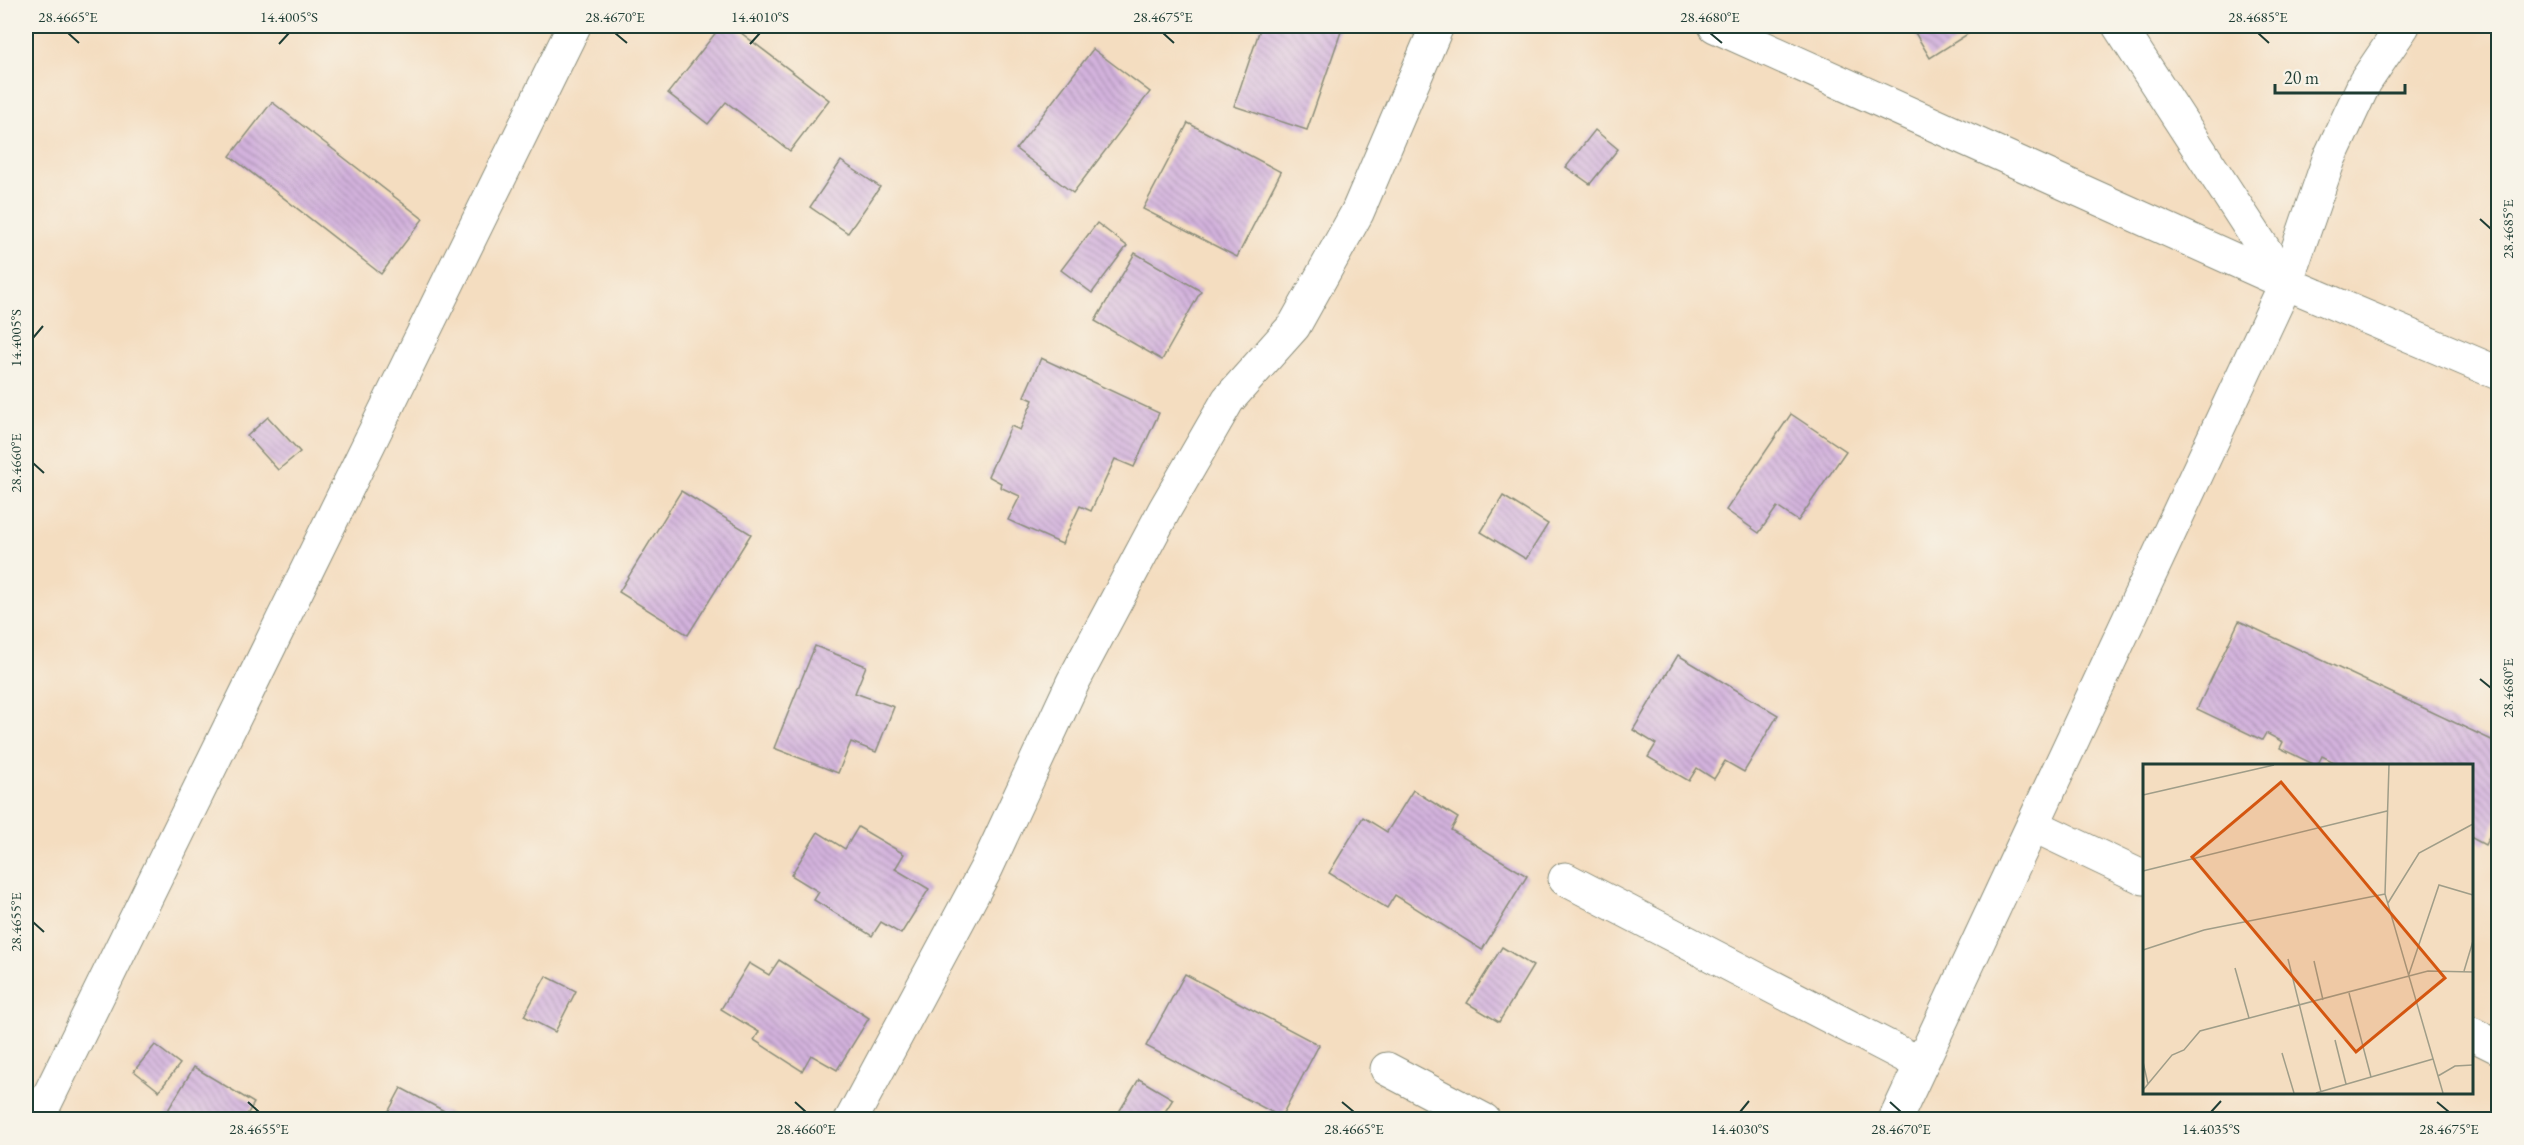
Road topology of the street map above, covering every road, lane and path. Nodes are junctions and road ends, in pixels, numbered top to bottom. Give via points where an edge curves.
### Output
1 (574, 26) edge
2 (1437, 26) edge
3 (1715, 26) edge
4 (2119, 26) edge
5 (2403, 26) edge
6 (2286, 283) junction
7 (2499, 373) edge
8 (2033, 825) junction
9 (2143, 877) edge
10 (1565, 879) dead end
11 (2473, 1034) edge
12 (2499, 1047) edge
13 (1921, 1064) junction
14 (1387, 1069) dead end
15 (37, 1119) edge
16 (851, 1119) edge
17 (1485, 1119) edge
18 (1895, 1119) edge

1 - 15 street
2 - 16 street via 1357,213 1294,326 1228,400 1166,509 1073,682 986,869
3 - 6 street
4 - 6 street
5 - 6 street via 2365,82 2338,140
6 - 7 street
6 - 8 street
8 - 9 street
8 - 13 street
10 - 13 street
11 - 12 street
13 - 18 street
14 - 17 street

